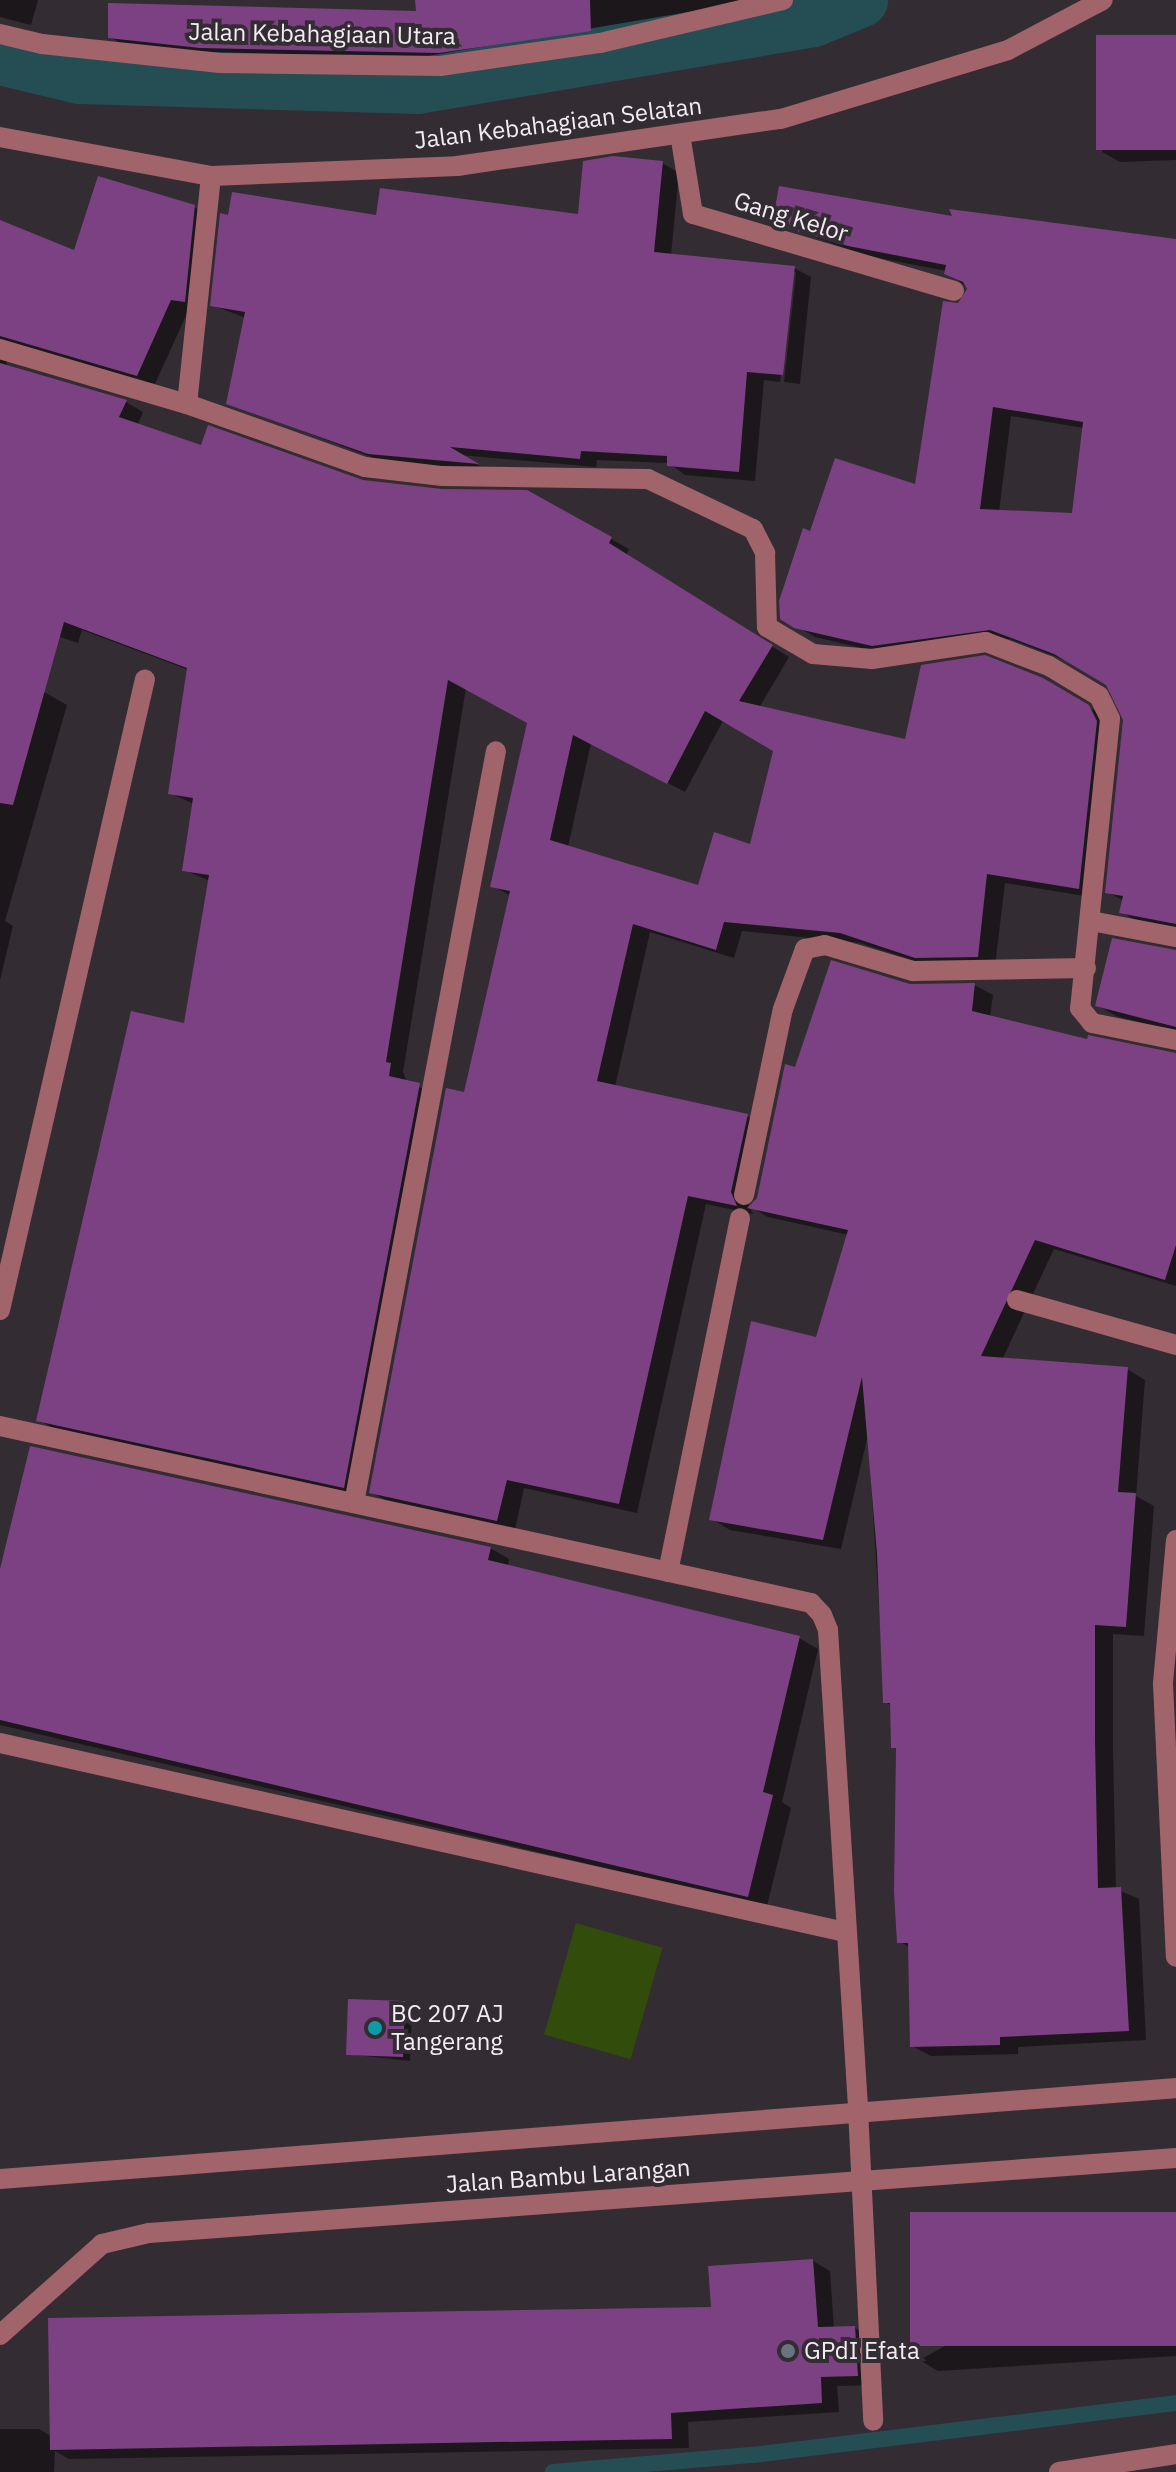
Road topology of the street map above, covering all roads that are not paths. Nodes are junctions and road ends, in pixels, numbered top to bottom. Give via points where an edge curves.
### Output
1 (783, 0) edge
2 (1103, 0) edge
3 (0, 34) edge
4 (680, 134) junction
5 (0, 137) edge
6 (211, 176) junction
7 (954, 291) dead end
8 (0, 349) edge
9 (187, 404) junction
10 (145, 679) dead end
11 (496, 751) dead end
12 (1091, 921) junction
13 (1176, 937) edge
14 (1086, 968) junction
15 (1176, 1040) edge
16 (744, 1195) dead end
17 (740, 1218) dead end
18 (1017, 1300) dead end
19 (0, 1310) edge
20 (1176, 1345) edge
21 (0, 1426) edge
22 (354, 1503) junction
23 (1176, 1540) edge
24 (668, 1572) junction
25 (0, 1743) edge
26 (845, 1932) junction
27 (1176, 1957) edge
28 (1176, 2088) edge
29 (858, 2109) junction
30 (1176, 2158) edge
31 (0, 2179) edge
32 (861, 2181) junction
33 (0, 2335) edge
34 (873, 2421) dead end
35 (1176, 2454) edge
36 (1059, 2472) edge

1 - 3 street, Jalan Kebahagiaan Utara via 756,11 600,43 440,66 220,63 42,44
2 - 4 street, Jalan Kebahagiaan Selatan via 1008,50 781,119
4 - 6 street, Jalan Kebahagiaan Selatan via 457,166
4 - 7 street, Gang Kelor via 693,214
5 - 6 street, Jalan Kebahagiaan Selatan
6 - 9 street
8 - 9 street
9 - 12 street via 365,467 442,476 648,479 753,529 765,553 767,627 813,654 872,659 986,642 1049,666 1099,696 1110,719
10 - 19 street
11 - 22 street
12 - 13 street
12 - 14 street
14 - 15 street via 1079,1002 1092,1023
14 - 16 street via 913,971 825,945 805,949 783,1009
17 - 24 street
18 - 20 street
21 - 22 street
22 - 24 street
23 - 27 street via 1163,1684
24 - 26 street via 811,1603 822,1615 828,1630
25 - 26 street
26 - 29 street
28 - 29 street, Jalan Bambu Larangan
29 - 31 street, Jalan Bambu Larangan
29 - 32 street
30 - 32 street, Jalan Bambu Larangan
32 - 33 street, Jalan Bambu Larangan via 149,2233 102,2244
32 - 34 street
35 - 36 street

